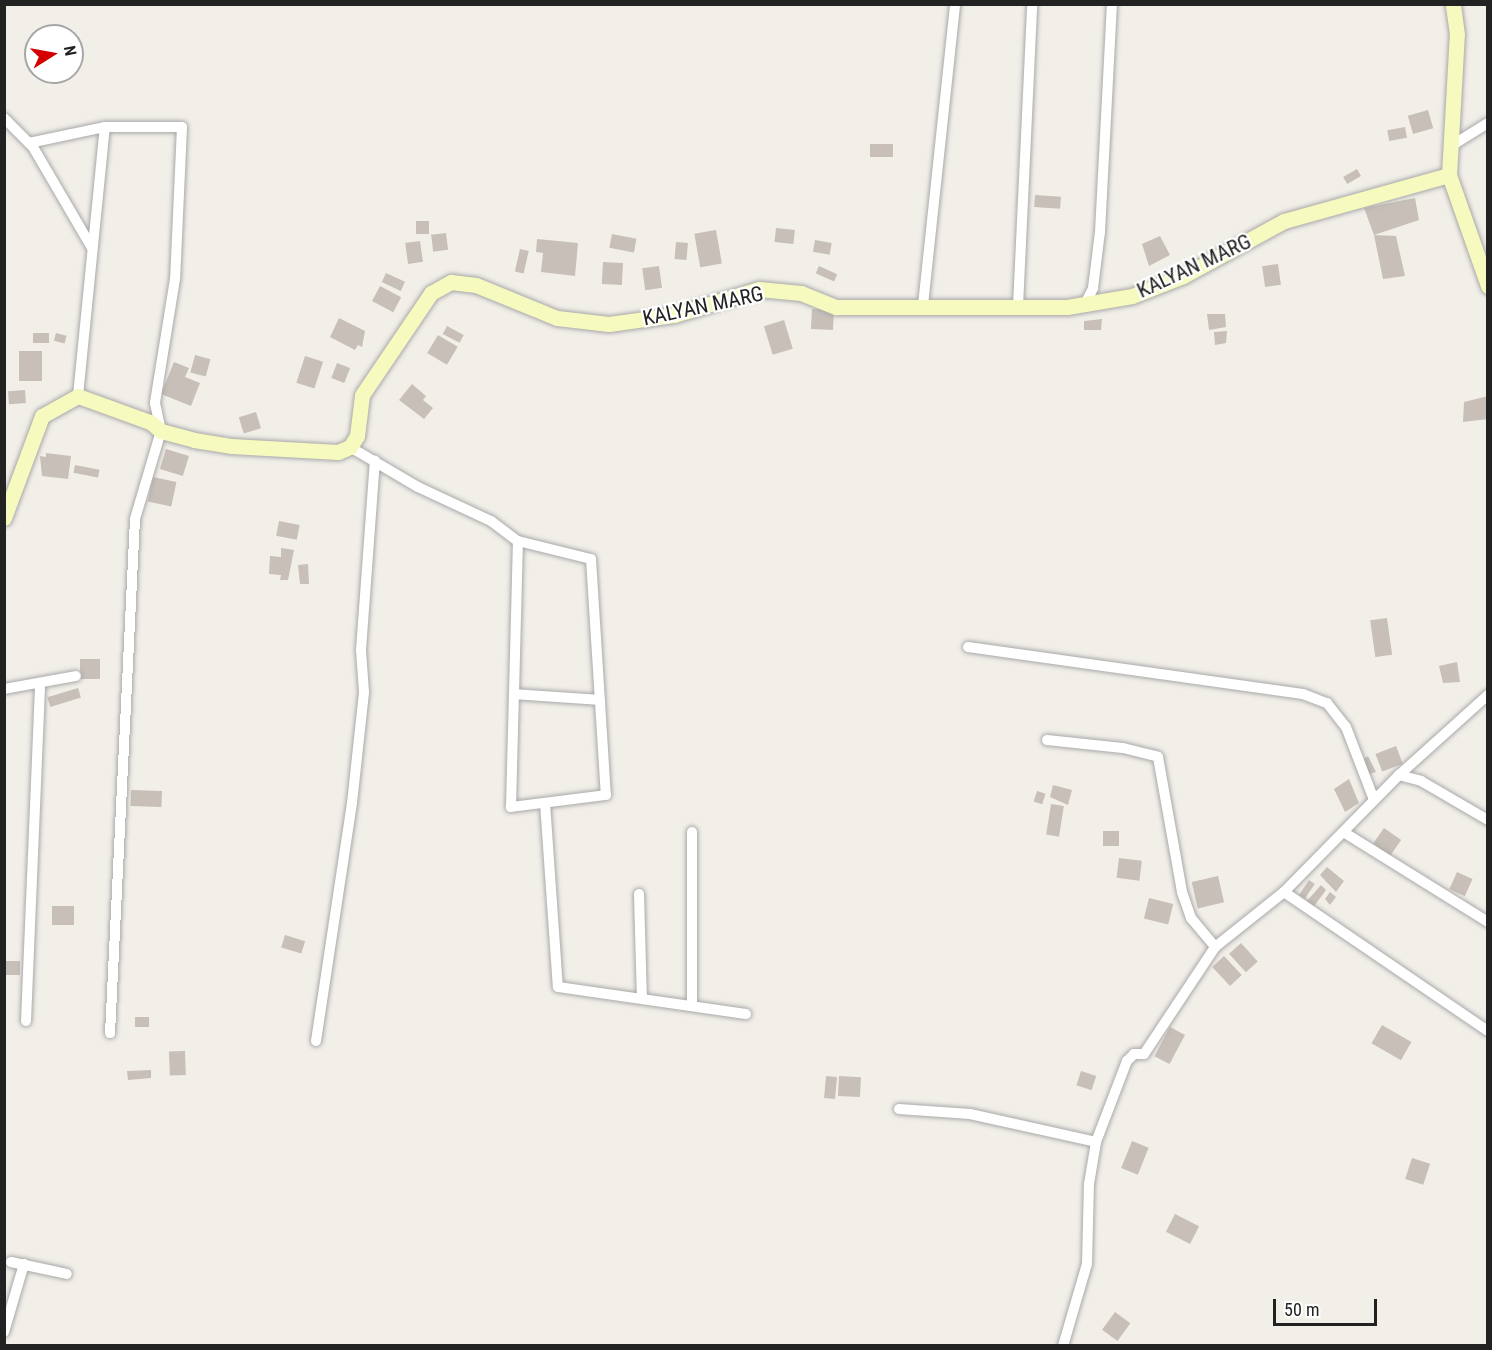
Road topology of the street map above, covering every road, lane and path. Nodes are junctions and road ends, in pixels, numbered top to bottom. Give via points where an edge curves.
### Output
1 (955, 4) edge
2 (1032, 4) edge
3 (1112, 4) edge
4 (1453, 4) edge
5 (4, 118) edge
6 (1488, 123) edge
7 (105, 127) junction
8 (29, 143) junction
9 (1451, 146) junction
10 (1449, 175) junction
11 (92, 248) junction
12 (1488, 286) edge
13 (1085, 304) junction
14 (923, 305) junction
15 (1018, 306) junction
16 (78, 396) junction
17 (161, 431) junction
18 (350, 447) junction
19 (375, 461) junction
20 (4, 518) edge
21 (518, 541) junction
22 (968, 647) dead end
23 (76, 676) dead end
24 (40, 683) junction
25 (4, 690) edge
26 (514, 694) junction
27 (1488, 695) edge
28 (600, 700) junction
29 (1047, 740) dead end
30 (1399, 775) junction
31 (1374, 800) junction
32 (544, 803) junction
33 (1488, 820) edge
34 (692, 832) dead end
35 (1345, 832) junction
36 (1284, 892) junction
37 (639, 894) dead end
38 (1488, 921) edge
39 (1215, 947) junction
40 (642, 999) junction
41 (692, 1006) junction
42 (746, 1014) dead end
43 (26, 1021) dead end
44 (1488, 1031) edge
45 (110, 1033) dead end
46 (316, 1041) dead end
47 (899, 1109) dead end
48 (1096, 1142) junction
49 (11, 1262) dead end
50 (24, 1264) junction
51 (67, 1274) dead end
52 (4, 1332) edge
53 (1062, 1346) edge

1 - 14 street
2 - 15 street
3 - 13 street via 1100,232 1093,288
4 - 9 street via 1457,34
5 - 8 street
6 - 9 street
7 - 8 street
7 - 11 street
7 - 17 street via 182,127 175,279 155,403
8 - 11 street
9 - 10 street
10 - 12 street
10 - 13 street, KALYAN MARG via 1284,221 1183,276 1132,296
11 - 16 street
13 - 15 street, KALYAN MARG
14 - 15 street, KALYAN MARG
14 - 18 street, KALYAN MARG via 836,307 801,293 759,289 674,315 609,324 557,318 476,285 451,282 431,293 362,395 357,436
16 - 17 street via 150,422
16 - 20 street via 42,416
17 - 18 street via 231,446 338,452
17 - 45 street via 135,519
18 - 19 street
19 - 21 street via 418,487 491,521
19 - 46 street via 361,650 364,692 352,803
21 - 26 street
21 - 28 street via 591,560
22 - 31 street via 1303,694 1327,703 1346,727
23 - 24 street
24 - 25 street
24 - 43 street
26 - 28 street
26 - 32 street via 512,807
27 - 30 street
28 - 32 street via 606,795
29 - 39 street via 1123,748 1158,757 1182,892 1191,918
30 - 31 street
30 - 33 street via 1421,781
31 - 35 street
32 - 40 street via 558,987
34 - 41 street
35 - 36 street
35 - 38 street
36 - 39 street
36 - 44 street
37 - 40 street
39 - 48 street via 1144,1054 1134,1054 1126,1061
40 - 41 street
41 - 42 street
47 - 48 street via 970,1114
48 - 53 street via 1089,1184 1087,1264
49 - 50 street
50 - 51 street
50 - 52 street

